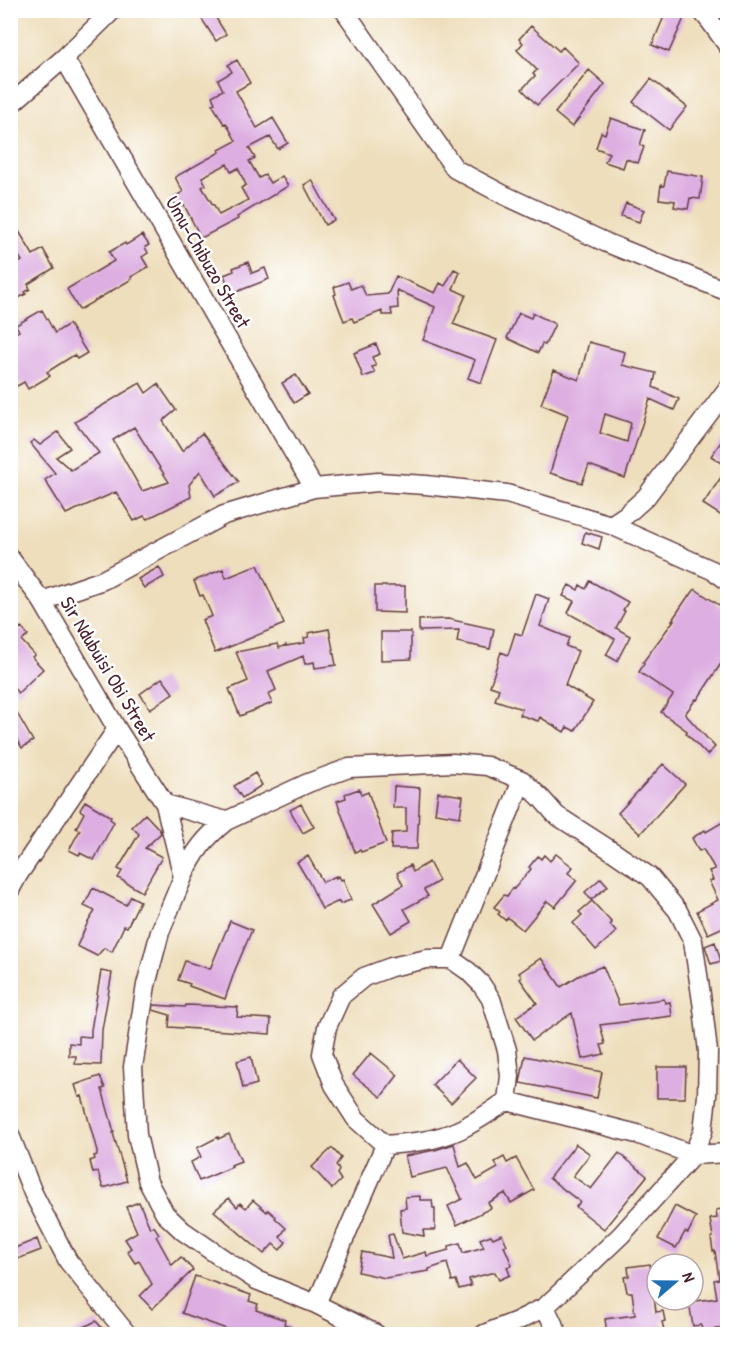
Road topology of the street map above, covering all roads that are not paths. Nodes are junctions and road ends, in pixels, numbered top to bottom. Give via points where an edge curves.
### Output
1 (113, 10) edge
2 (701, 10) edge
3 (352, 12) edge
4 (728, 46) edge
5 (64, 58) junction
6 (10, 105) edge
7 (728, 290) edge
8 (728, 388) edge
9 (314, 488) junction
10 (611, 525) junction
11 (10, 558) edge
12 (728, 581) edge
13 (42, 601) junction
14 (117, 729) junction
15 (522, 780) junction
16 (165, 804) junction
17 (226, 821) junction
18 (183, 877) junction
19 (13, 879) edge
20 (451, 959) junction
21 (507, 1101) junction
22 (10, 1135) edge
23 (386, 1145) junction
24 (728, 1153) edge
25 (693, 1155) junction
26 (316, 1304) junction
27 (545, 1307) junction
28 (127, 1335) edge
29 (376, 1335) edge
30 (484, 1335) edge
31 (558, 1335) edge

1 - 5 street
2 - 4 street
3 - 7 street via 455,169 607,243
5 - 6 street
5 - 9 street, Umu-Chibuzo Street
8 - 10 street via 645,497
9 - 10 street via 378,482 507,494
9 - 13 street via 224,515 103,580
10 - 12 street
11 - 13 street, Sir Ndubuisi Obi Street
13 - 14 street, Sir Ndubuisi Obi Street
14 - 16 street, Sir Ndubuisi Obi Street
14 - 19 street
15 - 17 street via 488,766 453,763 349,768
15 - 20 street
15 - 25 street via 556,815 650,877 678,911 693,941 708,1052 702,1131
16 - 17 street
16 - 18 street, Sir Ndubuisi Obi Street
17 - 18 street via 199,847
18 - 26 street via 160,932 146,985 134,1067 137,1135 148,1182 165,1214 183,1232 256,1280
20 - 21 street via 468,971 491,999 507,1050
20 - 23 street via 427,959 363,977 341,996 327,1027 322,1054 334,1085 356,1119
21 - 23 street via 460,1130 425,1141
21 - 25 street via 637,1134
22 - 28 street via 33,1193 68,1261
23 - 26 street
24 - 25 street
25 - 27 street via 621,1235
26 - 29 street
27 - 30 street
27 - 31 street

